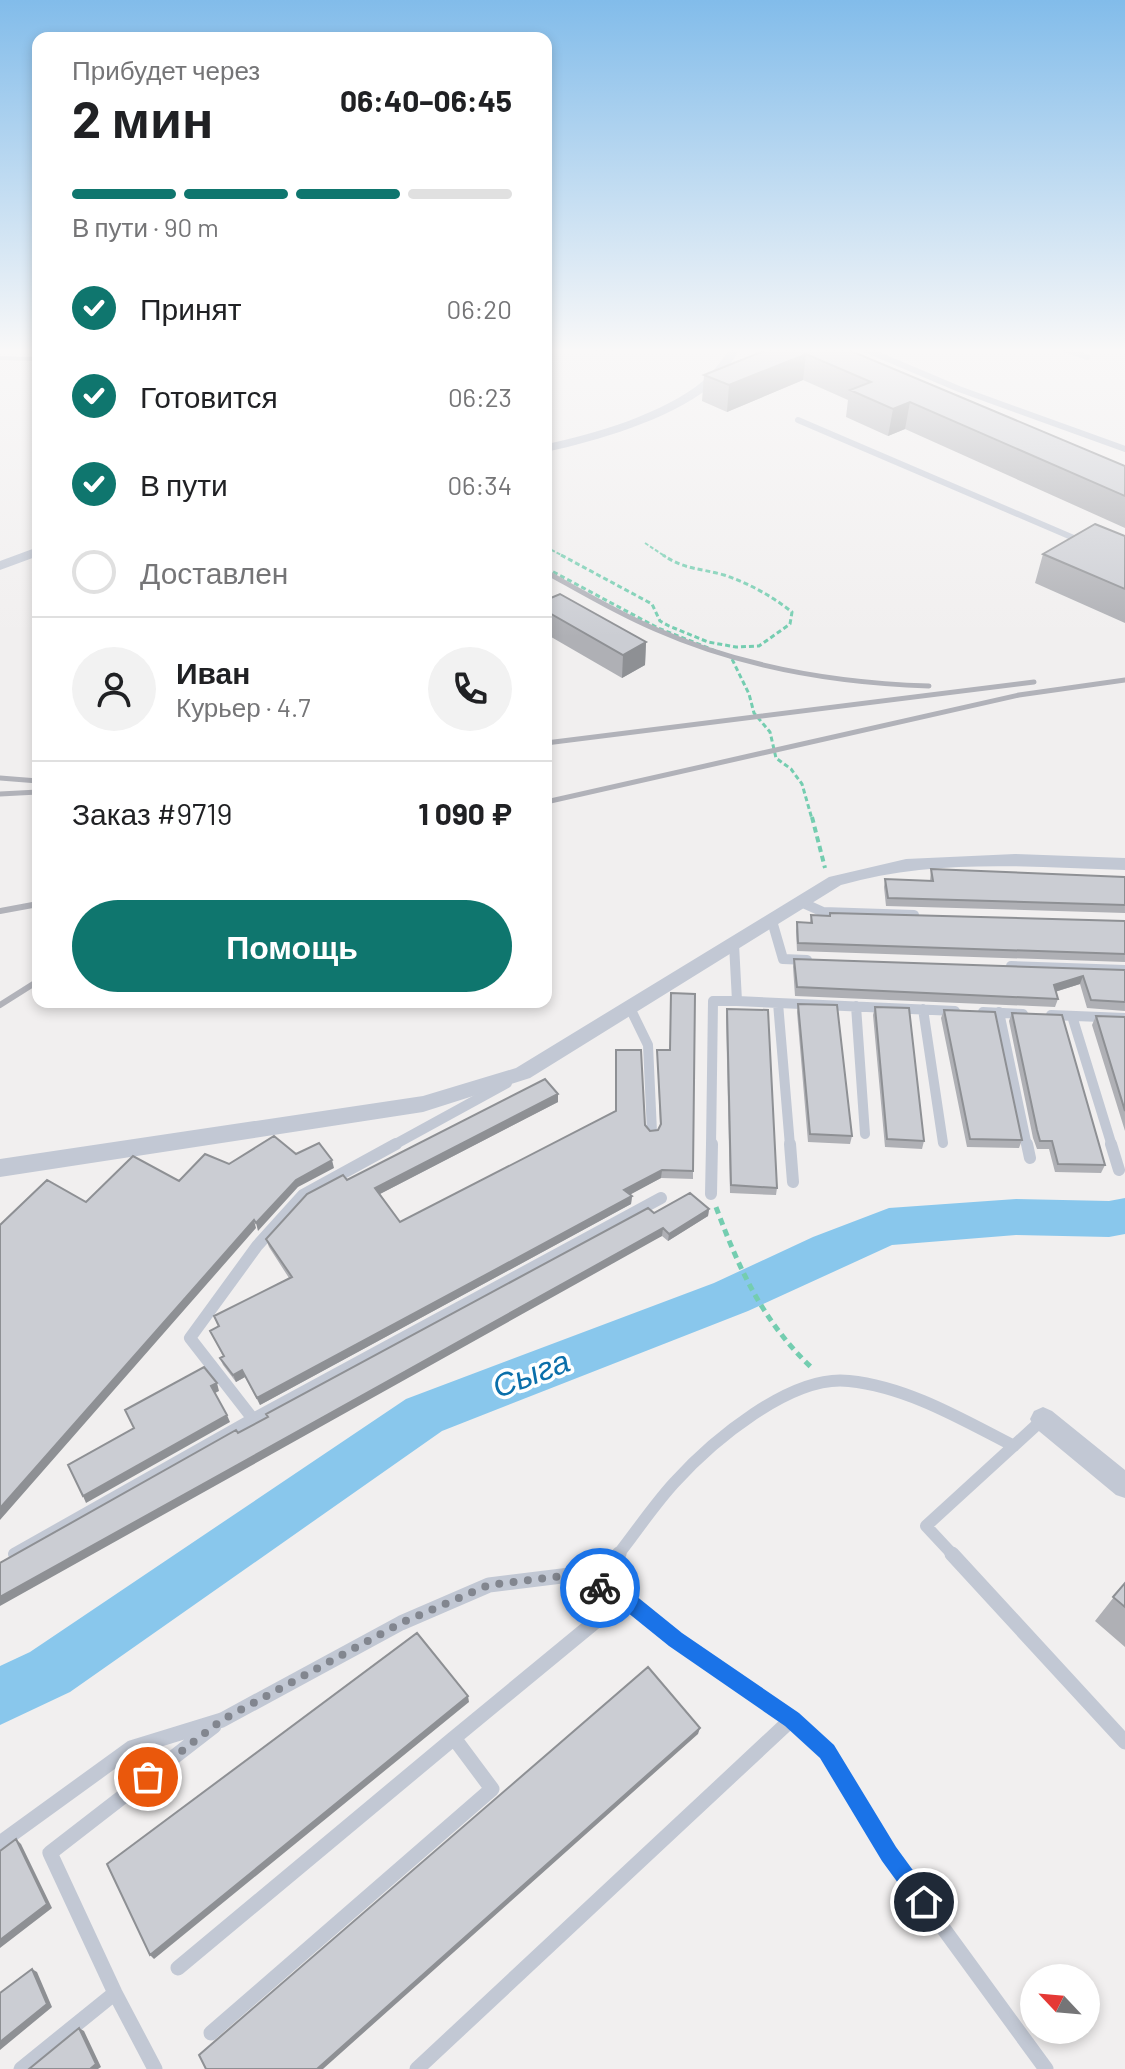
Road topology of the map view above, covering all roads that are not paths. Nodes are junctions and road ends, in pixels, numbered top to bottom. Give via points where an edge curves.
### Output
1 (854, 445) edge
2 (1096, 548) edge
3 (32, 553) edge
4 (0, 566) edge
5 (1125, 864) edge
6 (803, 903) junction
7 (919, 915) edge
8 (772, 921) junction
9 (734, 944) junction
10 (814, 960) edge
11 (1001, 966) edge
12 (1125, 970) edge
13 (737, 1001) junction
14 (778, 1003) junction
15 (856, 1006) junction
16 (630, 1008) junction
17 (923, 1009) junction
18 (999, 1012) junction
19 (1028, 1014) edge
20 (1043, 1014) edge
21 (1072, 1016) junction
22 (1125, 1018) edge
23 (523, 1073) junction
24 (652, 1132) edge
25 (865, 1134) dead end
26 (943, 1143) dead end
27 (1030, 1158) dead end
28 (0, 1168) edge
29 (1119, 1170) dead end
30 (793, 1182) dead end
31 (711, 1194) road end
32 (661, 1198) dead end
33 (253, 1419) junction
34 (1043, 1419) joint
35 (1014, 1446) junction
36 (1125, 1486) edge
37 (14, 1554) edge
38 (624, 1598) junction
39 (792, 1719) junction
40 (222, 1720) junction
41 (454, 1738) junction
42 (1125, 1742) edge
43 (0, 1843) edge
44 (178, 1968) dead end
45 (115, 1993) junction
46 (211, 2033) dead end
47 (21, 2069) edge
48 (155, 2069) edge
49 (417, 2069) edge
50 (1046, 2069) edge

1 - 2 lane
3 - 4 street
5 - 6 street via 917,861 835,881
6 - 7 lane via 823,912
6 - 8 street
8 - 9 street
8 - 10 lane via 783,959
9 - 13 lane
9 - 16 street
11 - 12 lane
13 - 14 lane
13 - 31 lane via 713,1001
14 - 15 lane
14 - 30 lane
15 - 17 lane
15 - 25 lane
16 - 23 street
16 - 24 lane via 648,1045
17 - 18 lane
17 - 26 lane
18 - 19 lane
18 - 27 lane
20 - 21 lane
21 - 22 lane
21 - 29 lane
23 - 28 street via 423,1104
23 - 33 lane via 303,1195 241,1266 190,1338
32 - 33 lane
33 - 37 lane
34 - 35 lane
34 - 36 street
35 - 38 lane via 880,1387 826,1380 798,1390 754,1414 674,1482 613,1562
35 - 42 lane via 926,1526
38 - 39 lane via 675,1640
38 - 40 lane via 570,1575 489,1585 401,1623
38 - 41 lane
39 - 49 lane
39 - 50 lane via 827,1752 889,1854
40 - 43 lane via 131,1748
40 - 45 lane via 50,1853
41 - 44 lane
41 - 46 lane via 492,1789
45 - 47 lane
45 - 48 lane

